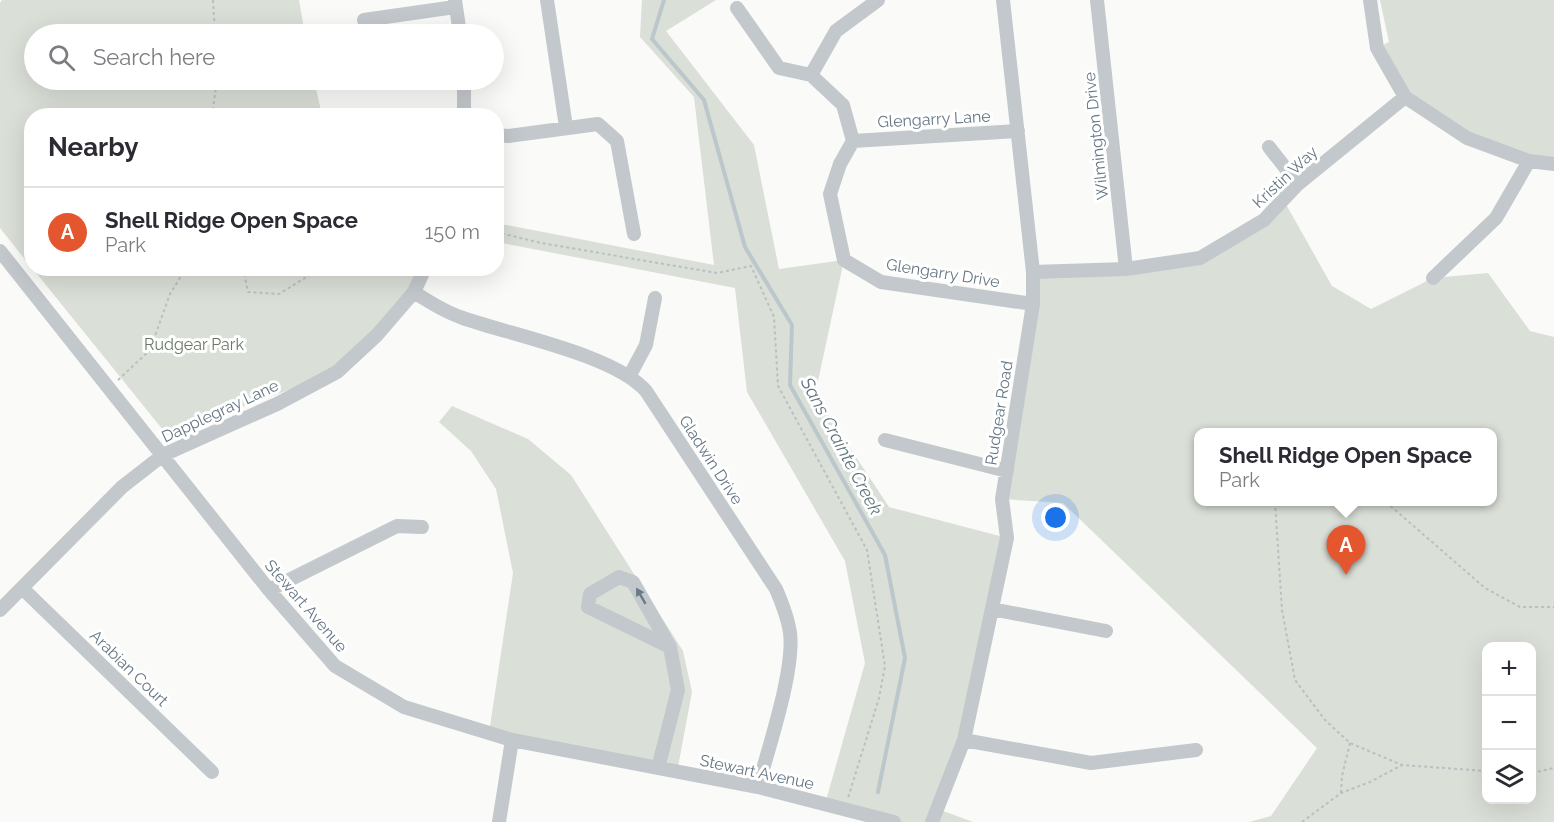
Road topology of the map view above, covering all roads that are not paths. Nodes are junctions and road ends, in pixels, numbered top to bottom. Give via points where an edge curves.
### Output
1 (547, 0) edge
2 (879, 0) edge
3 (1004, 0) edge
4 (1097, 0) edge
5 (1370, 0) edge
6 (455, 3) edge
7 (736, 8) dead end
8 (364, 20) dead end
9 (458, 24) edge
10 (811, 75) junction
11 (464, 90) edge
12 (1405, 97) junction
13 (464, 108) edge
14 (566, 127) junction
15 (1018, 131) junction
16 (504, 136) edge
17 (853, 141) junction
18 (1269, 147) dead end
19 (1529, 161) junction
20 (1554, 164) edge
21 (1298, 184) junction
22 (634, 234) dead end
23 (0, 251) edge
24 (1126, 269) junction
25 (1033, 272) junction
26 (421, 276) edge
27 (1433, 278) dead end
28 (414, 292) junction
29 (655, 298) dead end
30 (1033, 304) junction
31 (630, 375) junction
32 (885, 440) dead end
33 (163, 455) junction
34 (1007, 471) junction
35 (422, 528) dead end
36 (22, 588) junction
37 (269, 590) junction
38 (992, 609) junction
39 (0, 610) edge
40 (1106, 631) dead end
41 (670, 647) junction
42 (512, 740) junction
43 (964, 740) junction
44 (1196, 750) dead end
45 (658, 768) junction
46 (212, 772) dead end
47 (758, 787) junction
48 (499, 822) edge
49 (894, 822) edge
50 (932, 822) edge

1 - 14 street
2 - 10 street via 836,31
3 - 15 street, Rudgear Road
4 - 24 street, Wilmington Drive
5 - 12 street via 1377,48
6 - 8 street
6 - 9 street
7 - 10 street via 778,68
10 - 17 street via 843,105
11 - 13 street
12 - 19 street via 1467,138
12 - 21 street, Kristin Way
14 - 16 street
14 - 22 street via 598,124 617,141
15 - 17 street, Glengarry Lane
15 - 25 street, Rudgear Road
17 - 30 street, Glengarry Drive via 830,194 844,260 881,282
18 - 21 street
19 - 20 street
19 - 27 street via 1496,218
21 - 24 street, Kristin Way via 1264,220 1200,258
23 - 33 street, Stewart Avenue
24 - 25 street, Kristin Way
25 - 30 street, Rudgear Road
26 - 28 street, Dapplegray Lane
28 - 31 street, Gladwin Drive via 461,318
28 - 33 street, Dapplegray Lane via 377,335 337,372 277,404
29 - 31 street via 646,345
30 - 34 street, Rudgear Road
31 - 47 street, Gladwin Drive via 653,401 783,605 790,634 789,664
32 - 34 street
33 - 36 street, Dapplegray Lane via 122,487
33 - 37 street, Stewart Avenue
34 - 38 street, Rudgear Road via 1002,499 1007,538
35 - 37 street via 397,526
36 - 39 street, Dapplegray Lane
36 - 46 street, Arabian Court
37 - 42 street, Stewart Avenue via 336,666 405,707
38 - 40 street
38 - 43 street, Rudgear Road
41 -> 41 street via 633,582 619,577 590,594 588,607
41 - 45 street via 678,690
42 - 45 street, Stewart Avenue
42 - 48 street
43 - 44 street via 1091,763
43 - 50 street, Rudgear Road
45 - 47 street, Stewart Avenue
47 - 49 street, Stewart Avenue

